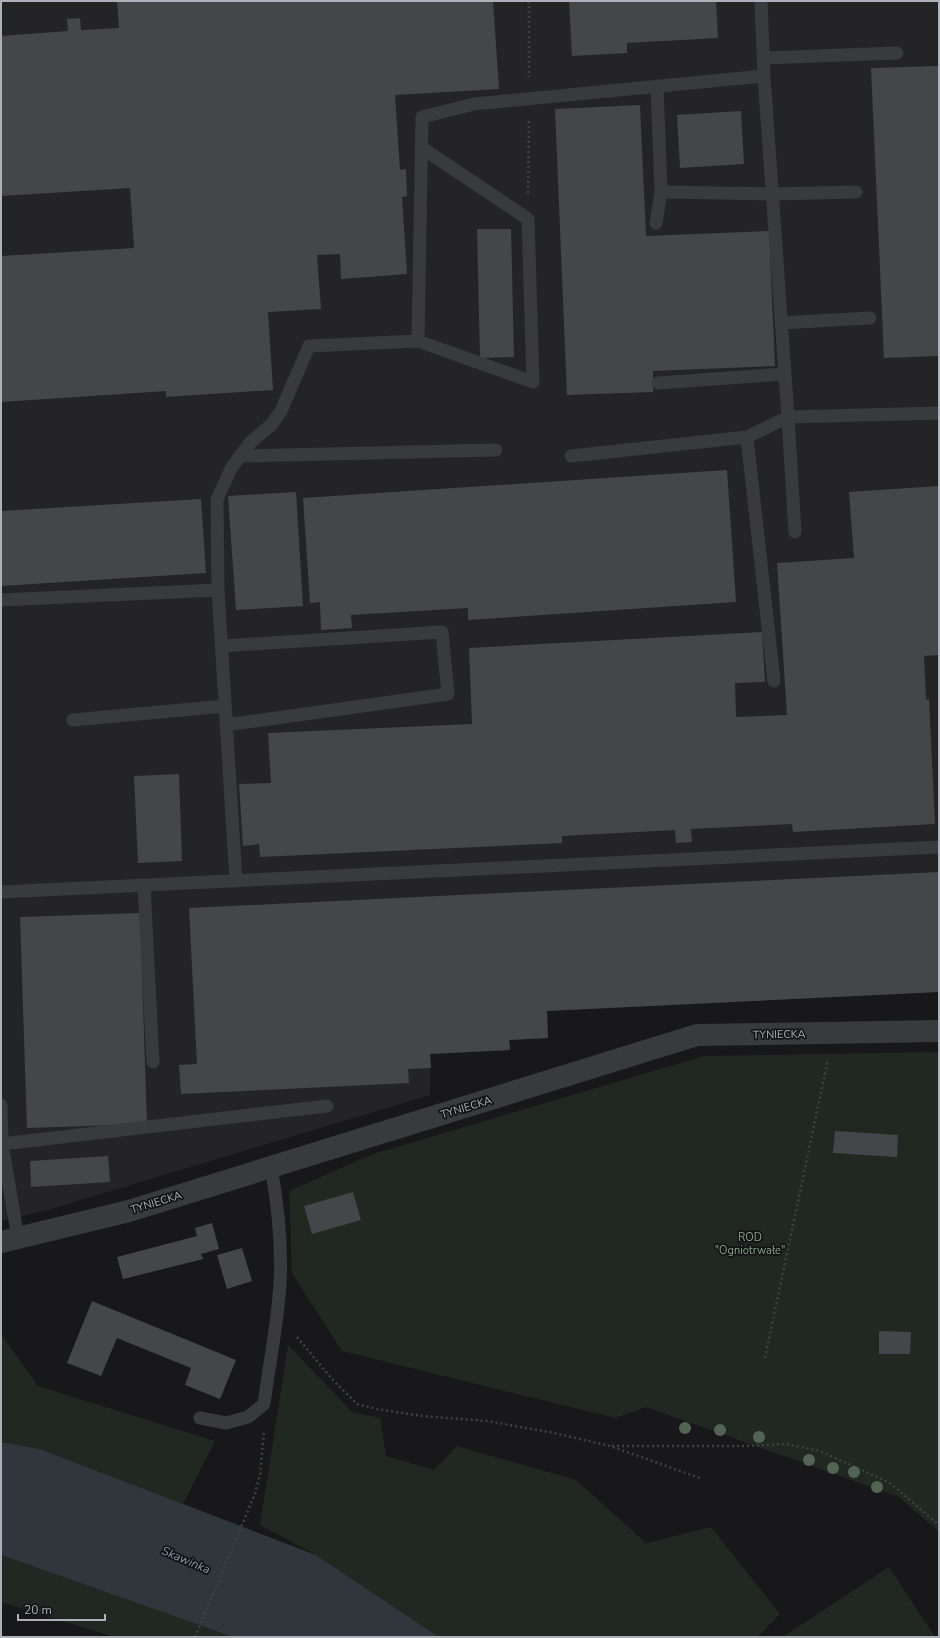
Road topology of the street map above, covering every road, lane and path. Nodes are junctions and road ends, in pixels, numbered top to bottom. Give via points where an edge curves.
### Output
1 (761, 1) edge
2 (897, 54) dead end
3 (763, 58) junction
4 (764, 76) junction
5 (657, 86) junction
6 (422, 148) junction
7 (661, 192) junction
8 (856, 192) dead end
9 (772, 194) junction
10 (656, 223) dead end
11 (870, 318) dead end
12 (781, 323) junction
13 (418, 341) junction
14 (784, 374) junction
15 (658, 383) dead end
16 (939, 413) edge
17 (788, 417) junction
18 (747, 437) junction
19 (496, 450) dead end
20 (241, 456) junction
21 (571, 456) dead end
22 (795, 532) dead end
23 (218, 590) junction
24 (1, 600) edge
25 (221, 646) junction
26 (774, 681) dead end
27 (225, 706) junction
28 (74, 720) dead end
29 (226, 725) junction
30 (939, 847) edge
31 (236, 881) junction
32 (144, 885) junction
33 (1, 892) edge
34 (939, 1031) edge
35 (829, 1055) dead end
36 (152, 1062) dead end
37 (1, 1105) edge
38 (327, 1106) dead end
39 (2, 1144) edge
40 (270, 1167) junction
41 (10, 1240) edge
42 (277, 1311) junction
43 (765, 1358) dead end
44 (264, 1404) junction
45 (200, 1418) dead end
46 (610, 1446) junction
47 (700, 1478) dead end
48 (939, 1525) edge
49 (195, 1637) edge

1 - 3 lane
2 - 3 lane
3 - 4 lane
4 - 5 lane
4 - 9 lane
5 - 6 lane via 474,104 422,117
5 - 7 lane
6 - 13 lane
6 - 13 lane via 528,219 533,382
7 - 9 lane
7 - 10 lane
8 - 9 lane
9 - 12 lane
11 - 12 lane
12 - 14 lane
13 - 20 lane via 309,346 281,411
14 - 15 lane
14 - 17 lane
16 - 17 lane
17 - 18 lane
17 - 22 lane
18 - 21 lane
18 - 26 lane
19 - 20 lane
20 - 23 lane via 232,467 217,499
23 - 24 lane
23 - 25 lane
25 - 27 lane
25 - 29 lane via 442,632 448,694
27 - 28 lane
27 - 29 lane
29 - 31 lane
30 - 31 lane
31 - 32 lane
32 - 33 lane
32 - 36 lane
34 - 40 street, TYNIECKA via 698,1035
35 - 43 path
37 - 39 lane
38 - 39 lane
39 - 41 lane
40 - 41 street, TYNIECKA via 129,1211
40 - 42 lane via 280,1238
42 - 44 lane
42 - 46 path via 307,1350 357,1404 422,1416 487,1421
44 - 45 lane via 248,1417 226,1423
44 - 49 path via 266,1414 260,1474 255,1494
46 - 47 path
46 - 48 path via 786,1444 820,1451 890,1484

